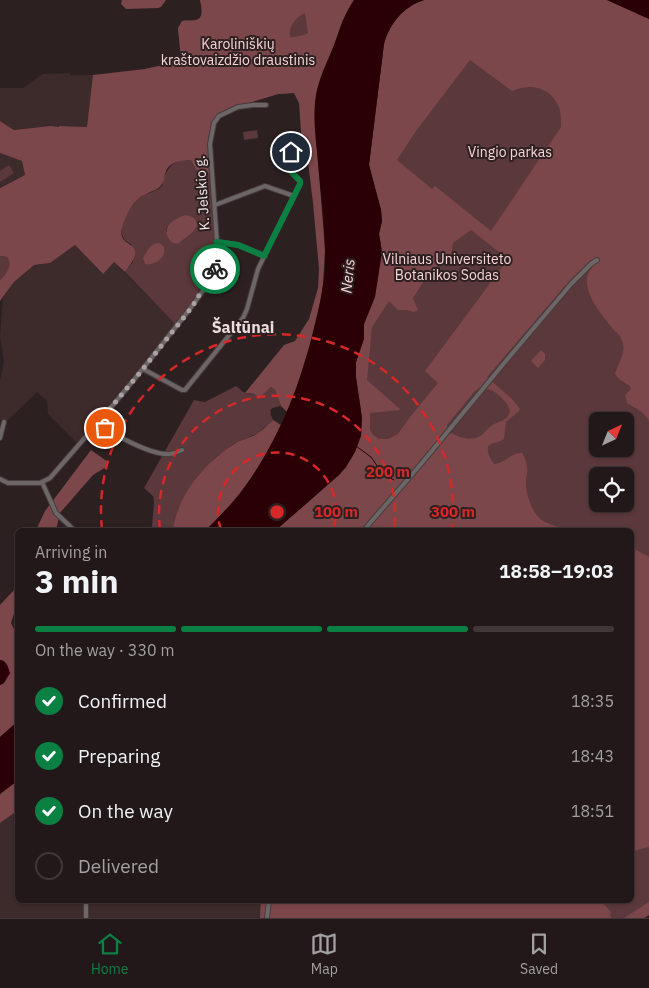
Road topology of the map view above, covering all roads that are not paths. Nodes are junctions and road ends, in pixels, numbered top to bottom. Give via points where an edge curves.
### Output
1 (266, 105) dead end
2 (291, 152) dead end
3 (294, 196) junction
4 (215, 205) junction
5 (217, 242) junction
6 (264, 256) junction
7 (597, 260) dead end
8 (143, 369) junction
9 (4, 422) dead end
10 (98, 423) junction
11 (0, 438) edge
12 (182, 450) dead end
13 (0, 479) edge
14 (42, 482) junction
15 (72, 528) edge
16 (366, 528) edge
17 (86, 903) edge
18 (269, 903) edge
19 (86, 918) edge
20 (267, 918) edge

1 - 4 street, K. Jelskio g. via 238,107 214,123 210,144
2 - 3 street via 286,166 300,182
3 - 4 street via 264,186
3 - 6 street
4 - 5 street, K. Jelskio g.
5 - 6 street via 238,245
5 - 8 street, K. Jelskio g. via 215,270 192,307
6 - 8 street via 243,318 185,390
7 - 16 street via 571,284
8 - 10 street, K. Jelskio g.
9 - 11 street
10 - 12 street via 154,452 171,454
10 - 14 street, K. Jelskio g. via 50,478
13 - 14 street via 8,483
14 - 15 street via 56,513
17 - 19 street
18 - 20 street

